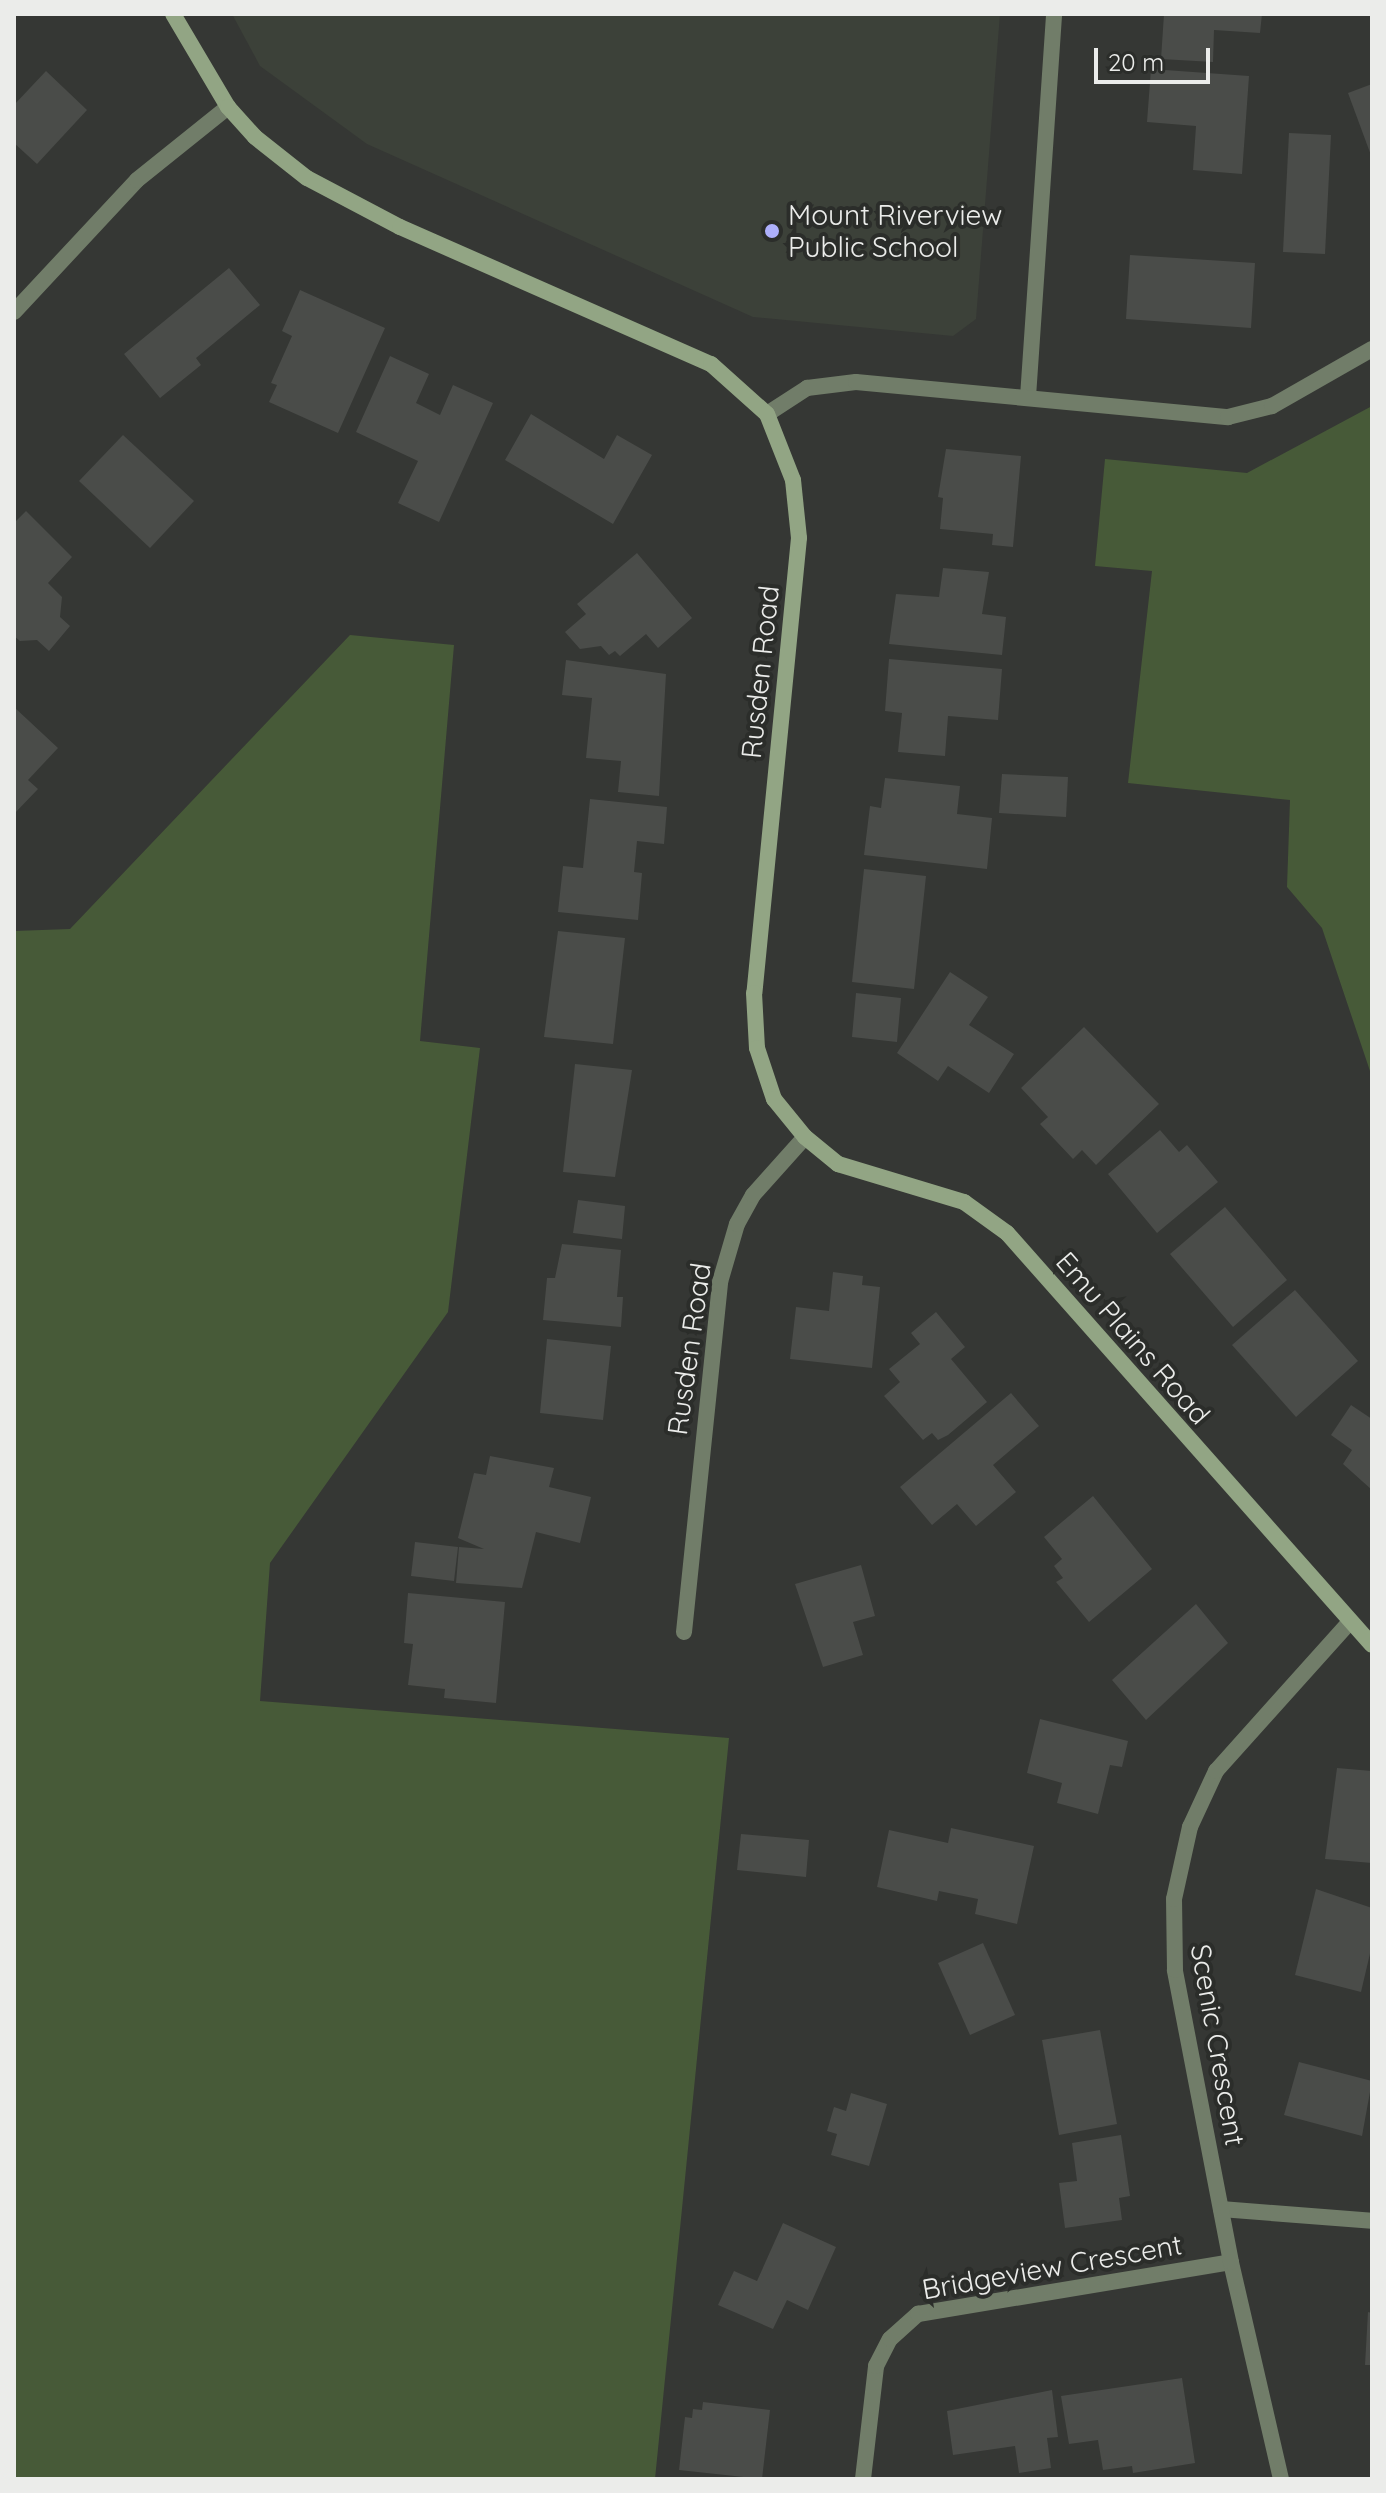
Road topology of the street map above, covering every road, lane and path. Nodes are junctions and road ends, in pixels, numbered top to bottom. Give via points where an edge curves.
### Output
1 (173, 14) edge
2 (1054, 14) edge
3 (228, 107) junction
4 (14, 312) edge
5 (1372, 349) edge
6 (1028, 397) junction
7 (767, 414) junction
8 (805, 1137) junction
9 (1348, 1624) junction
10 (684, 1632) dead end
11 (1372, 1645) edge
12 (1221, 2209) junction
13 (1372, 2221) edge
14 (1231, 2262) junction
15 (863, 2479) edge
16 (1281, 2479) edge

1 - 3 street, Rusden Road
2 - 6 street
3 - 4 street via 137,180
3 - 7 street, Rusden Road via 255,137 307,178 400,227 711,364
5 - 6 street via 1272,406 1228,417
6 - 7 street via 832,382 807,388
7 - 8 street, Rusden Road via 793,480 799,538 754,1023 774,1099
8 - 9 street, Emu Plains Road via 838,1164 964,1202 1007,1233
8 - 10 street, Rusden Road via 753,1195 737,1224 720,1282
9 - 11 street, Emu Plains Road
9 - 12 street, Scenic Crescent via 1216,1771 1199,1801 1183,1850 1172,1938
12 - 13 street
12 - 14 street, Scenic Crescent
14 - 15 street, Bridgeview Crescent via 918,2314 890,2339 876,2366
14 - 16 street, Scenic Crescent

